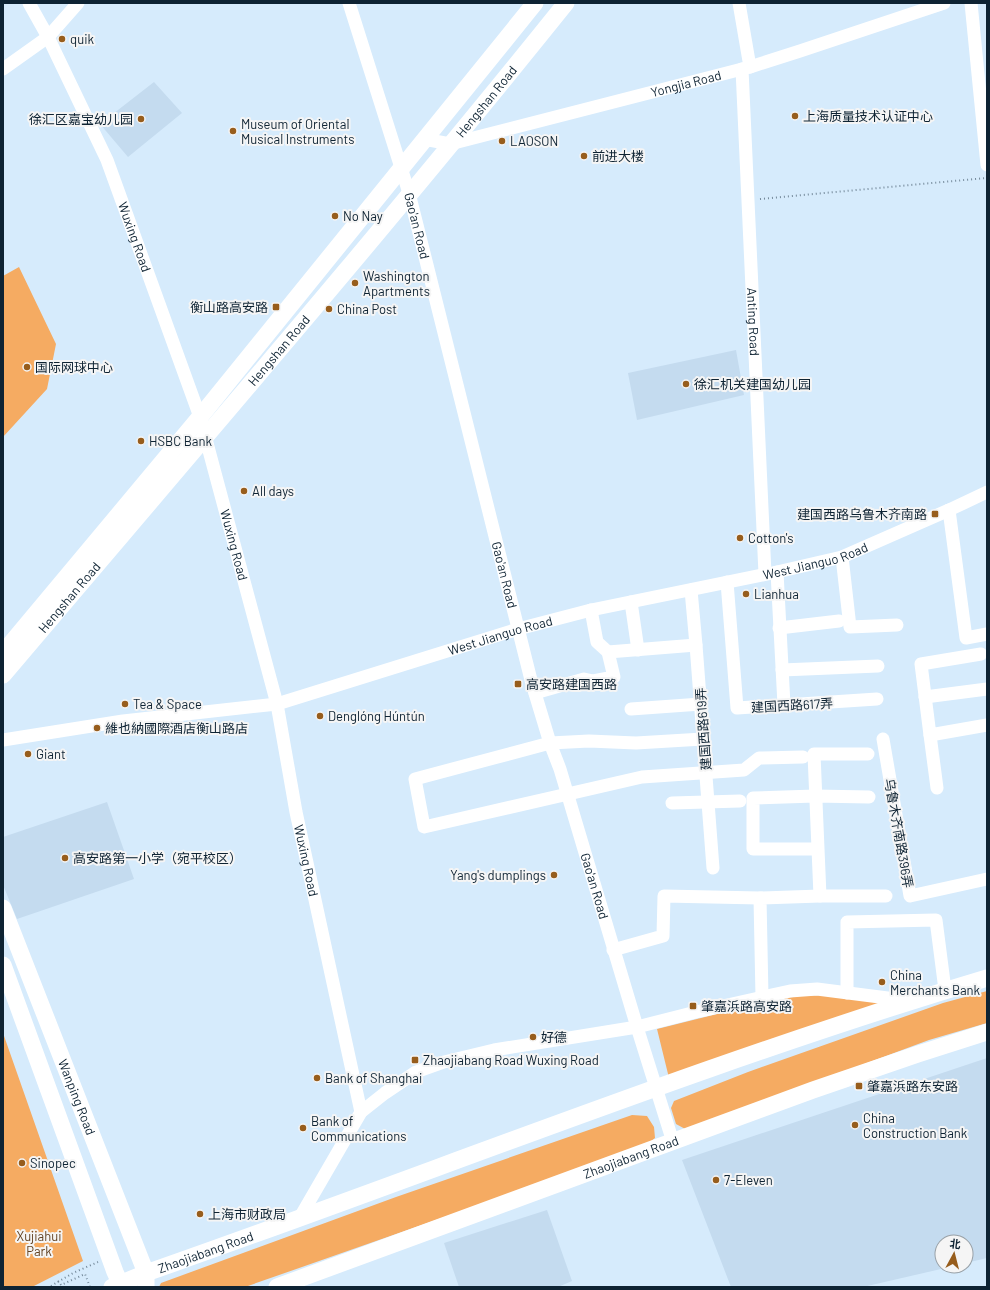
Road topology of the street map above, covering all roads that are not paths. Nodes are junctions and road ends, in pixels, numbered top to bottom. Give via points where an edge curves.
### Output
1 (28, 3) edge
2 (78, 3) edge
3 (349, 3) edge
4 (535, 3) edge
5 (566, 3) edge
6 (739, 3) edge
7 (944, 3) edge
8 (971, 3) edge
9 (48, 37) junction
10 (746, 68) junction
11 (3, 69) edge
12 (424, 139) junction
13 (450, 144) junction
14 (987, 165) edge
15 (401, 169) junction
16 (409, 194) junction
17 (200, 417) junction
18 (205, 438) junction
19 (987, 492) edge
20 (949, 510) junction
21 (842, 557) junction
22 (771, 573) junction
23 (727, 582) junction
24 (691, 590) junction
25 (631, 602) junction
26 (591, 610) junction
27 (840, 621) dead end
28 (897, 625) dead end
29 (779, 628) junction
30 (518, 629) junction
31 (987, 634) edge
32 (696, 645) junction
33 (638, 650) junction
34 (608, 652) junction
35 (3, 653) edge
36 (981, 654) dead end
37 (878, 666) dead end
38 (782, 670) junction
39 (3, 675) edge
40 (987, 688) edge
41 (535, 693) junction
42 (925, 697) junction
43 (876, 699) dead end
44 (277, 704) junction
45 (701, 704) junction
46 (784, 705) junction
47 (630, 709) dead end
48 (987, 725) edge
49 (930, 735) junction
50 (704, 739) junction
51 (3, 740) edge
52 (883, 740) dead end
53 (550, 743) junction
54 (868, 754) dead end
55 (803, 757) dead end
56 (706, 772) junction
57 (936, 788) dead end
58 (567, 793) junction
59 (815, 796) junction
60 (869, 797) dead end
61 (708, 802) junction
62 (740, 802) dead end
63 (672, 803) dead end
64 (817, 849) junction
65 (713, 868) dead end
66 (987, 879) edge
67 (820, 896) junction
68 (886, 896) dead end
69 (760, 898) junction
70 (3, 908) edge
71 (613, 950) junction
72 (3, 965) edge
73 (987, 978) edge
74 (945, 990) junction
75 (848, 992) junction
76 (762, 997) junction
77 (911, 1001) junction
78 (637, 1027) junction
79 (987, 1032) edge
80 (656, 1089) junction
81 (361, 1112) junction
82 (673, 1142) junction
83 (299, 1218) junction
84 (146, 1280) edge
85 (118, 1286) edge
86 (277, 1287) edge

1 - 9 street, Wuxing Road
2 - 9 street
3 - 15 street, Gao'an Road
4 - 12 main road, Hengshan Road
5 - 13 main road, Hengshan Road
6 - 10 street, Anting Road
7 - 10 street, Yongjia Road
8 - 14 street
9 - 11 street
9 - 17 street, Wuxing Road via 107,160
10 - 13 street, Yongjia Road
10 - 22 street, Anting Road via 748,200
12 - 13 street, Yongjia Road
12 - 15 main road, Hengshan Road
13 - 16 main road, Hengshan Road
15 - 16 street, Gao'an Road
15 - 17 main road, Hengshan Road
16 - 18 main road, Hengshan Road
16 - 30 street, Gao'an Road
17 - 18 street, Wuxing Road
17 - 35 main road, Hengshan Road
18 - 39 main road, Hengshan Road
18 - 44 street, Wuxing Road
19 - 20 street, West Jianguo Road
20 - 21 street, West Jianguo Road
20 - 31 street via 966,638
21 - 22 street, West Jianguo Road
21 - 28 street via 850,627
22 - 23 street, West Jianguo Road
22 - 29 street, Anting Road
23 - 24 street, West Jianguo Road
23 - 46 street, 建国西路617弄 via 737,708
24 - 25 street, West Jianguo Road
24 - 32 street, 建国西路619弄
25 - 26 street, West Jianguo Road
25 - 33 street
26 - 30 street, West Jianguo Road
26 - 34 street via 597,642
27 - 29 street
29 - 38 street, Anting Road
30 - 41 street, Gao'an Road
30 - 44 street, West Jianguo Road
32 - 33 street
32 - 45 street, 建国西路619弄
33 - 34 street
34 - 41 street via 614,677 593,681 584,679
36 - 42 street via 921,664
37 - 38 street
38 - 46 street, Anting Road
40 - 42 street
41 - 53 street, Gao'an Road
42 - 49 street
43 - 46 street, 建国西路617弄
44 - 51 street, West Jianguo Road via 122,721
44 - 81 street, Wuxing Road via 296,812
45 - 47 street
45 - 50 street, 建国西路619弄
48 - 49 street
49 - 57 street
50 - 53 street via 636,743 589,740
50 - 56 street, 建国西路619弄
52 - 66 street, 乌鲁木齐南路396弄 via 910,896
53 - 58 street, Gao'an Road
53 - 58 street via 415,778 424,827
54 - 59 street via 814,754
55 - 56 street via 759,758 744,770
56 - 58 street via 642,777
56 - 61 street, 建国西路619弄
58 - 71 street, Gao'an Road
59 - 60 street
59 - 64 street
59 - 64 street via 753,798 753,849
61 - 62 street
61 - 63 street
61 - 65 street, 建国西路619弄
64 - 67 street
67 - 68 street
67 - 69 street
69 - 71 street via 664,896 663,936
69 - 76 street
70 - 84 main road, Wanping Road
71 - 78 street, Gao'an Road
72 - 85 main road, Wanping Road
73 - 74 main road, Zhaojiabang Road
74 - 75 street via 936,920 848,922
74 - 77 main road, Zhaojiabang Road
75 - 76 street, Zhaojiabang Road via 817,989
75 - 77 street, Zhaojiabang Road
76 - 78 street, Zhaojiabang Road
77 - 80 main road, Zhaojiabang Road
78 - 80 street, Gao'an Road
78 - 81 street, Zhaojiabang Road via 494,1050 444,1062 416,1072
79 - 82 main road, Zhaojiabang Road via 813,1090
80 - 82 street, Gao'an Road
80 - 83 main road, Zhaojiabang Road
81 - 83 street, Zhaojiabang Road
82 - 86 main road, Zhaojiabang Road
83 - 84 main road, Zhaojiabang Road
84 - 85 main road, Zhaojiabang Road

